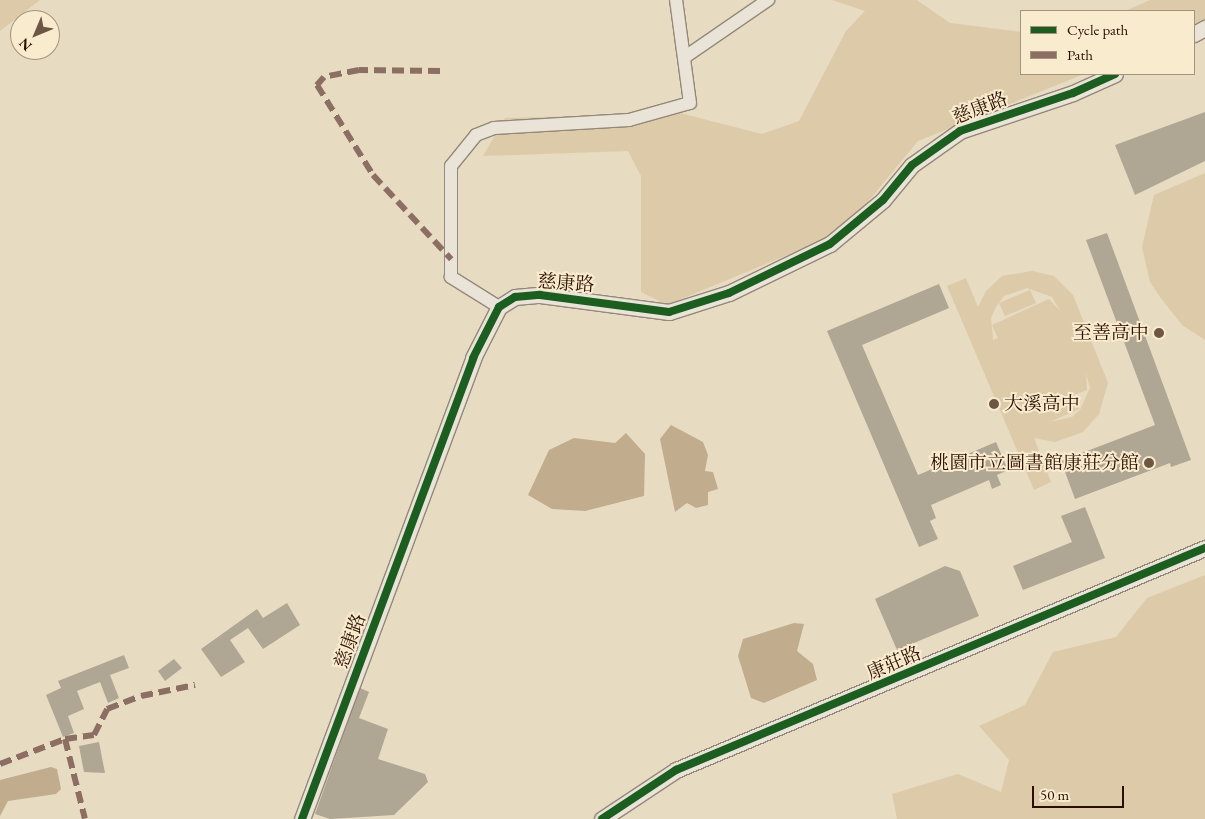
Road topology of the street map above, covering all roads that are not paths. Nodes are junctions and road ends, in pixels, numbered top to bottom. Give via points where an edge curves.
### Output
1 (676, 0) edge
2 (768, 0) edge
3 (685, 57) junction
4 (1113, 75) edge
5 (499, 307) junction
6 (1205, 548) edge
7 (302, 819) edge
8 (602, 819) edge

1 - 3 street
2 - 3 street
3 - 5 street via 690,103 629,120 494,128 476,135 451,166 452,277
4 - 5 street, 慈康路 via 1073,94 960,131 912,166 883,200 830,244 730,293 669,312 540,296 514,297
5 - 7 street, 慈康路 via 473,358
6 - 8 street, 康莊路 via 676,770

